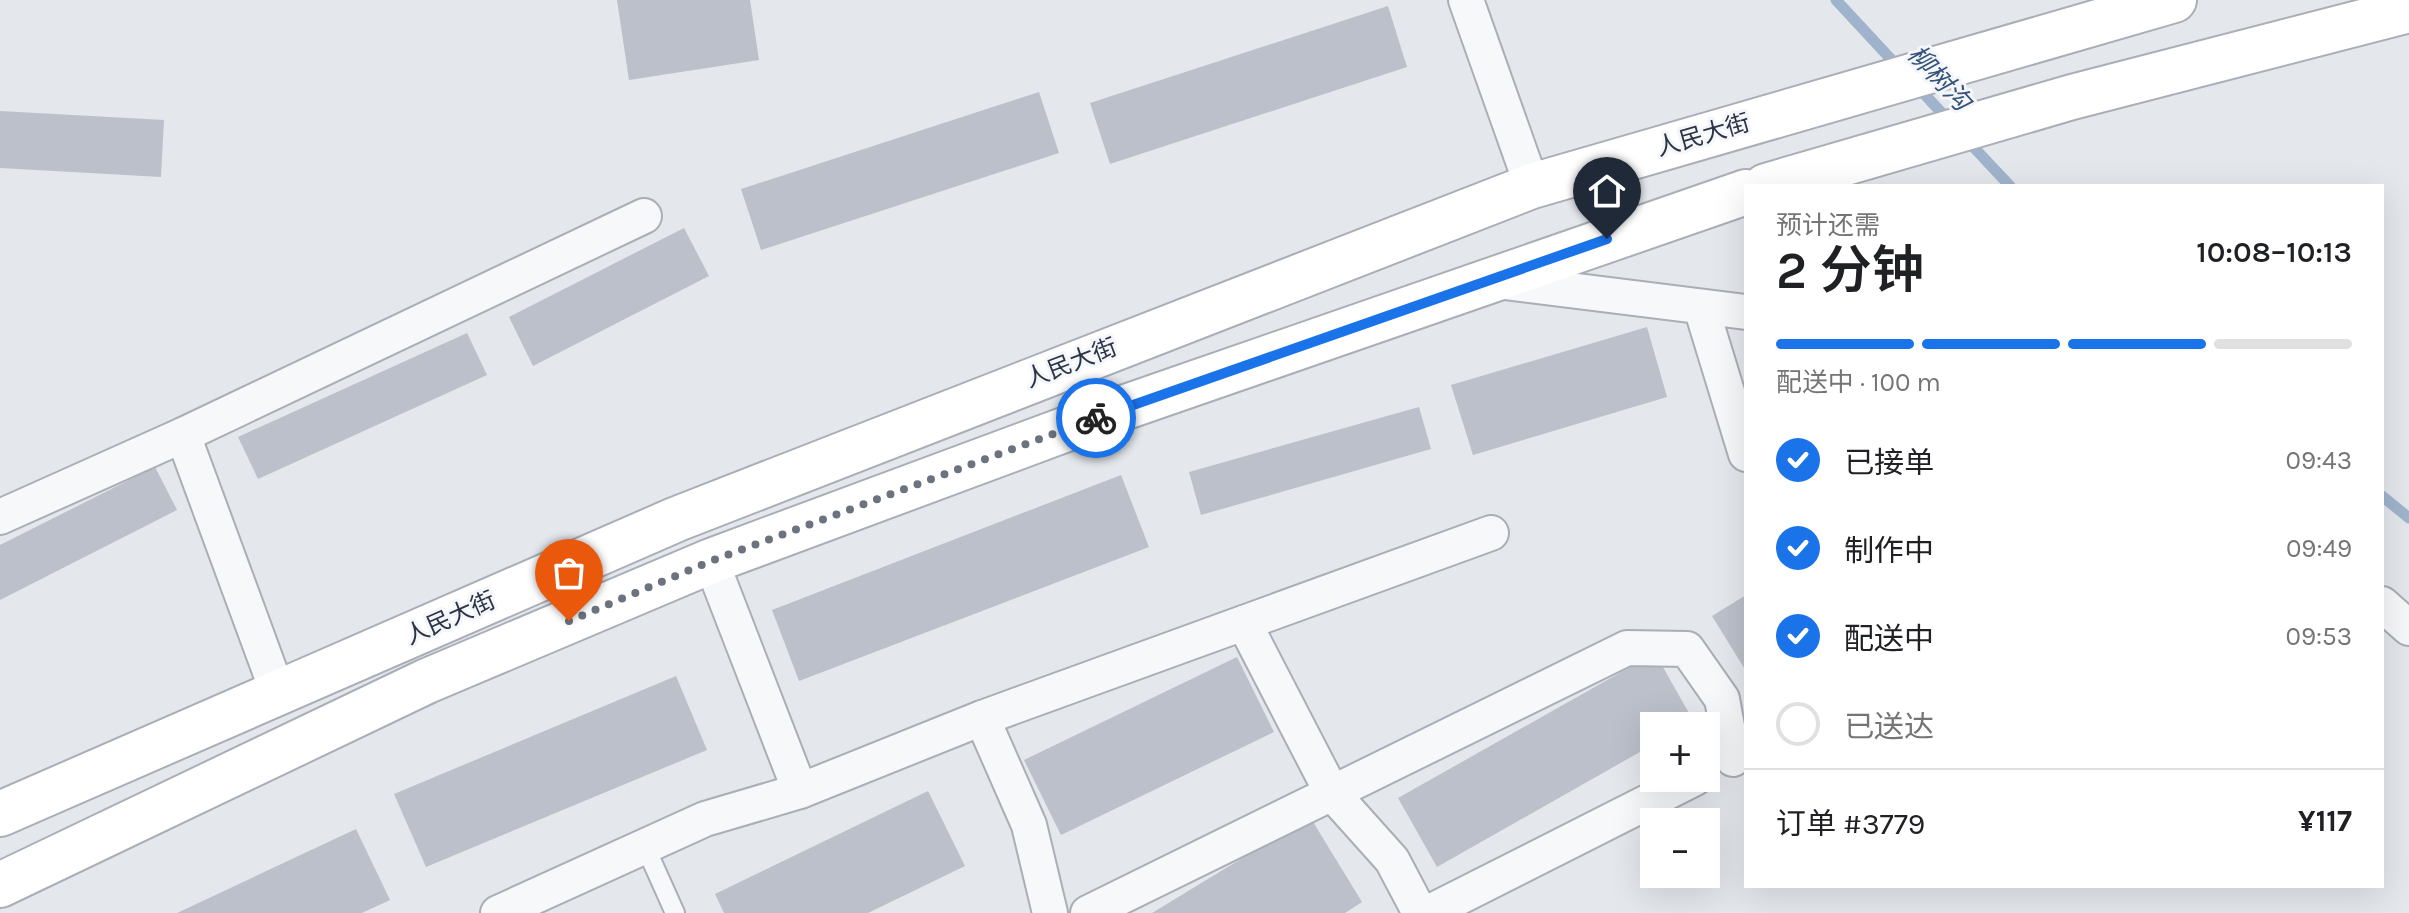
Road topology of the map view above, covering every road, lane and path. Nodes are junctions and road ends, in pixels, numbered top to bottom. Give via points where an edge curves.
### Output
1 (1466, 0) edge
2 (2174, 0) edge
3 (2409, 10) edge
4 (1774, 184) edge
5 (1532, 186) junction
6 (1744, 193) edge
7 (644, 216) dead end
8 (1493, 280) junction
9 (1701, 307) junction
10 (1744, 312) edge
11 (183, 435) junction
12 (1744, 447) edge
13 (0, 517) edge
14 (1491, 533) dead end
15 (711, 561) junction
16 (2384, 606) edge
17 (1244, 623) junction
18 (2409, 628) edge
19 (278, 693) junction
20 (982, 718) junction
21 (1728, 761) edge
22 (800, 791) junction
23 (1667, 792) edge
24 (1332, 793) junction
25 (0, 814) edge
26 (645, 846) junction
27 (0, 885) edge
28 (498, 913) edge
29 (675, 913) edge
30 (1050, 913) edge
31 (1088, 913) edge
32 (1420, 913) edge
33 (1428, 913) edge

1 - 5 street
2 - 5 street, 人民大街
3 - 4 street, 人民大街 via 2072,97
5 - 19 street, 人民大街 via 677,519
6 - 8 street, 人民大街
7 - 11 street
8 - 9 street
8 - 15 street, 人民大街 via 1123,408
9 - 10 street
9 - 12 street
11 - 13 street
11 - 19 street
14 - 17 street
15 - 22 street
15 - 27 street, 人民大街 via 427,681
16 - 18 street
17 - 20 street
17 - 24 street
19 - 25 street, 人民大街
20 - 22 street
20 - 30 street via 1029,825
21 - 24 street via 1722,699 1687,649 1627,648
22 - 26 street via 705,819
23 - 33 street
24 - 31 street
24 - 32 street via 1392,860
26 - 28 street
26 - 29 lane

